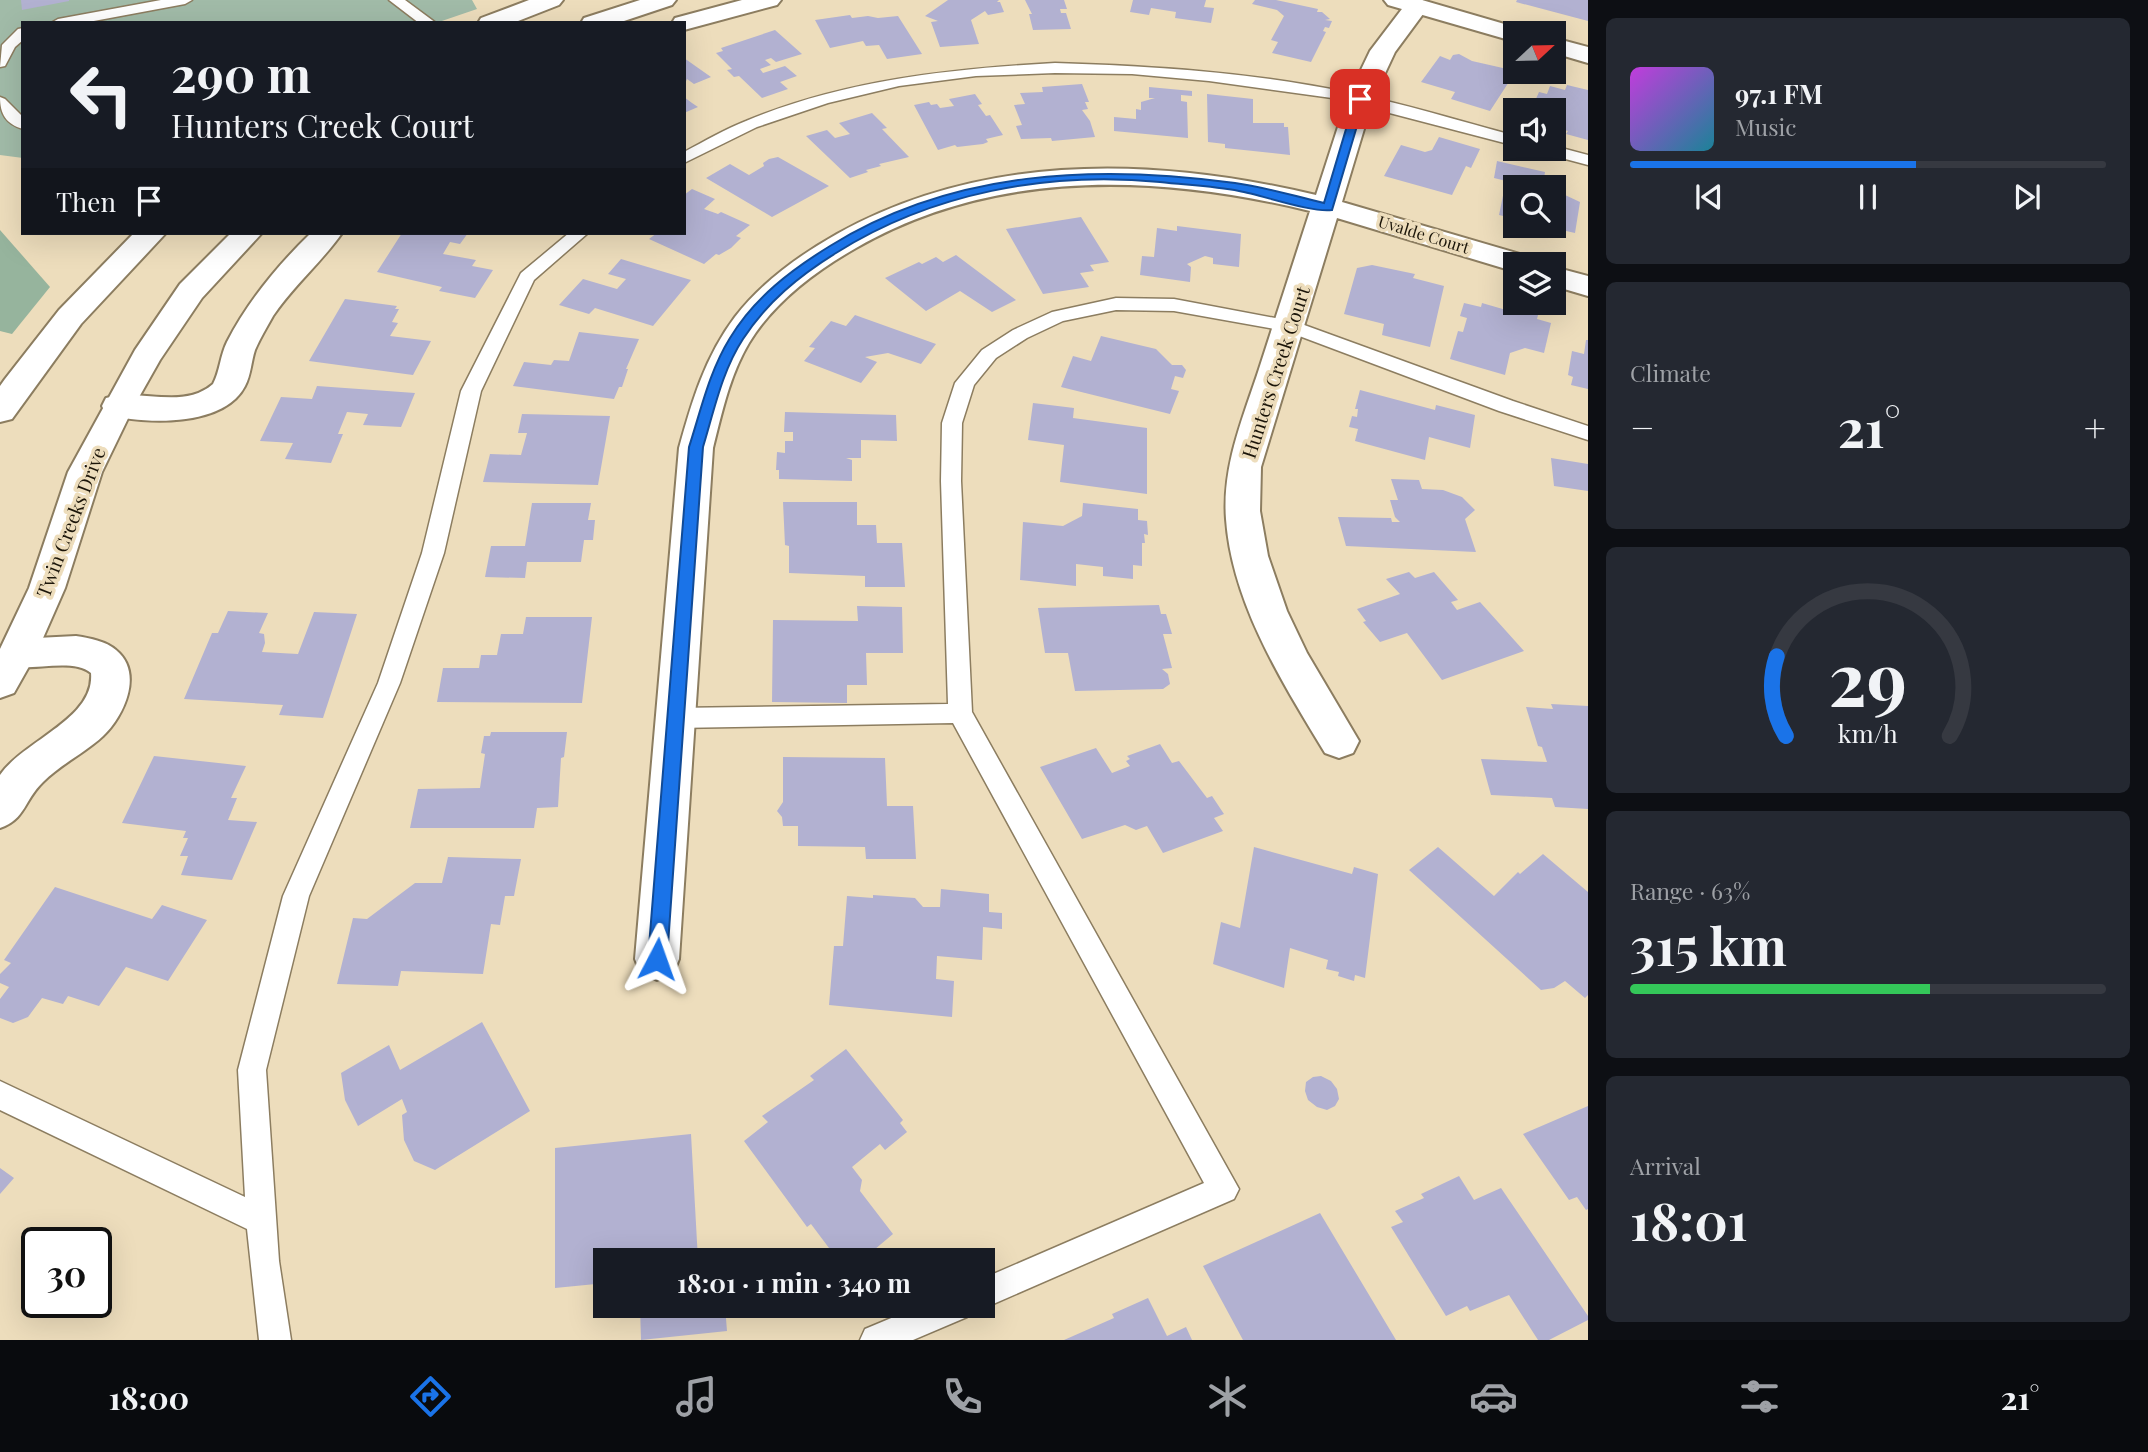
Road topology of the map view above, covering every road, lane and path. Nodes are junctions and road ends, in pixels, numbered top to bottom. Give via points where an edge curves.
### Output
1 (184, 0) edge
2 (396, 0) edge
3 (551, 0) edge
4 (664, 0) edge
5 (769, 0) edge
6 (1406, 3) edge
7 (69, 21) edge
8 (426, 21) edge
9 (495, 21) edge
10 (599, 21) edge
11 (686, 22) edge
12 (1503, 31) edge
13 (21, 34) edge
14 (1566, 49) edge
15 (1588, 55) edge
16 (0, 63) edge
17 (1360, 99) junction
18 (0, 102) edge
19 (21, 123) edge
20 (1503, 138) edge
21 (1566, 154) edge
22 (686, 157) edge
23 (1588, 160) edge
24 (1328, 207) junction
25 (149, 235) edge
26 (245, 235) edge
27 (325, 235) edge
28 (577, 235) edge
29 (1503, 259) edge
30 (1566, 279) edge
31 (1588, 286) edge
32 (1290, 327) junction
33 (118, 406) junction
34 (0, 411) edge
35 (1588, 433) edge
36 (6, 664) edge
37 (960, 713) junction
38 (676, 718) junction
39 (1339, 741) dead end
40 (0, 810) edge
41 (657, 959) dead end
42 (0, 1096) edge
43 (262, 1221) junction
44 (995, 1288) edge
45 (928, 1318) edge
46 (275, 1340) edge
47 (877, 1340) edge

1 - 7 lane
2 - 8 lane
3 - 9 street
4 - 10 street
5 - 11 street
6 - 12 street
6 - 17 street, Hunters Creek Court
13 - 16 lane
14 - 15 street
17 - 20 lane
17 - 22 lane via 1153,69 981,70 799,105
17 - 24 street, Hunters Creek Court
18 - 19 lane
21 - 23 lane
24 - 29 street, Uvalde Court
24 - 32 street, Hunters Creek Court
24 - 38 street, Uvalde Court via 1171,178 1095,176 1023,182 951,196 892,216 794,274 736,339 719,370 696,447
25 - 34 street via 92,292 24,374
26 - 33 street, Twin Creeks Drive via 191,291
27 - 33 street via 272,297 242,342 232,384 219,397 170,408
28 - 43 lane via 527,277 471,391 433,553 389,683 296,896 252,1070
30 - 31 street
32 - 35 lane
32 - 37 lane via 1174,305 1116,304 1058,316 989,354 965,383 952,423
32 - 39 street, Hunters Creek Court via 1244,467 1244,523 1255,580 1273,628
33 - 36 street, Twin Creeks Drive via 85,472 47,588
36 - 40 street via 87,652 102,658 112,674 110,694 88,725 26,772
37 - 38 lane
37 - 44 lane via 1224,1189
38 - 41 street, Uvalde Court
42 - 43 lane
43 - 46 lane
45 - 47 lane

